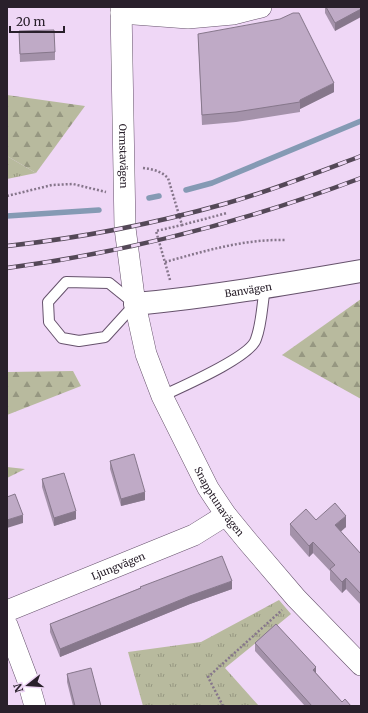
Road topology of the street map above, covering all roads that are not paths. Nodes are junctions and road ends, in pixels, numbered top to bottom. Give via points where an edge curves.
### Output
1 (261, 7) edge
2 (121, 10) edge
3 (361, 271) edge
4 (265, 288) junction
5 (135, 304) junction
6 (162, 396) junction
7 (226, 515) junction
8 (7, 611) edge
9 (7, 625) edge
10 (361, 665) edge
11 (35, 706) edge

1 - 2 street via 233,14 188,18
2 - 5 street, Ormstavägen via 126,241
3 - 4 street, Banvägen
4 - 5 street, Banvägen
4 - 6 lane via 256,341 248,350 232,361
5 - 5 lane via 109,283 66,282 48,302 49,322 62,338 79,341 104,337
5 - 6 street, Snapptunavägen via 143,344
6 - 7 street, Snapptunavägen via 208,488
7 - 8 street, Ljungvägen via 194,535
7 - 10 street, Snapptunavägen via 296,598
9 - 11 street

